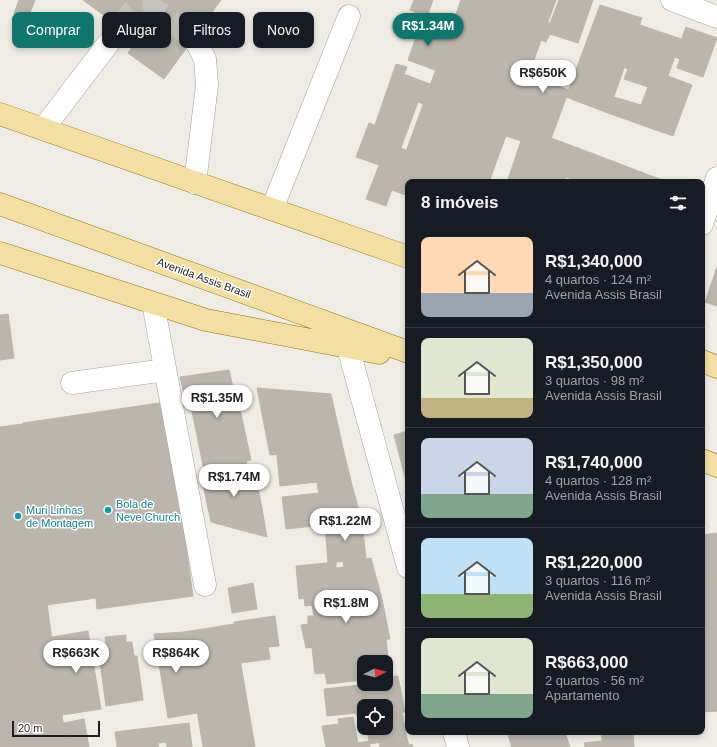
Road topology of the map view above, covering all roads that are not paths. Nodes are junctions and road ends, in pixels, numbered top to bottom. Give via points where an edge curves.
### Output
1 (672, 0) edge
2 (349, 16) dead end
3 (717, 17) edge
4 (105, 48) tunnel mouth
5 (199, 48) tunnel mouth
6 (0, 114) edge
7 (43, 129) junction
8 (717, 178) edge
9 (195, 182) junction
10 (0, 204) edge
11 (272, 209) junction
12 (705, 215) edge
13 (0, 253) edge
14 (405, 256) edge
15 (154, 303) junction
16 (348, 347) junction
17 (405, 351) edge
18 (405, 358) edge
19 (705, 362) edge
20 (717, 366) edge
21 (166, 370) junction
22 (72, 383) dead end
23 (705, 461) edge
24 (717, 466) edge
25 (405, 556) edge
26 (205, 585) dead end
27 (455, 735) edge
28 (458, 747) edge

1 - 3 street
2 - 11 street
4 - 7 street
5 - 9 street via 205,59 207,85
6 - 7 main road
7 - 9 main road
8 - 12 street
9 - 11 main road
10 - 17 main road, Avenida Assis Brasil
11 - 14 main road
13 - 15 main road
15 - 16 main road via 206,320
15 - 21 street
16 - 18 main road
16 - 25 street
19 - 20 main road
21 - 22 street
21 - 26 street
23 - 24 main road
27 - 28 street

